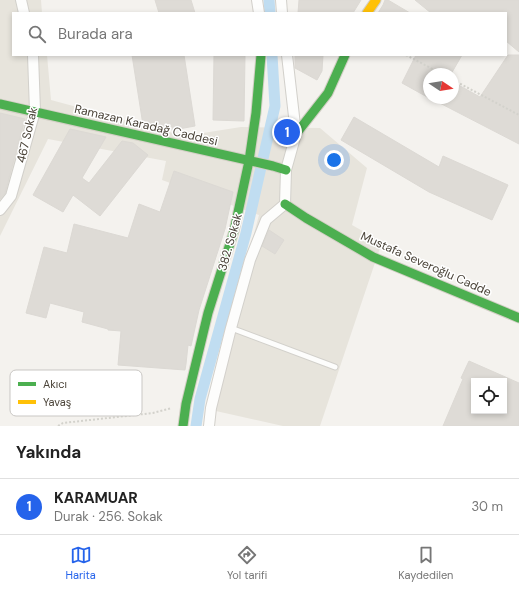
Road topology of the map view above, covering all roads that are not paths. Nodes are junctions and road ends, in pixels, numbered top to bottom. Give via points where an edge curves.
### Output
1 (21, 0) edge
2 (256, 0) edge
3 (280, 0) edge
4 (376, 0) edge
5 (24, 12) edge
6 (259, 12) edge
7 (282, 12) edge
8 (369, 12) edge
9 (32, 56) edge
10 (261, 56) edge
11 (287, 56) edge
12 (345, 56) edge
13 (0, 104) edge
14 (35, 111) junction
15 (296, 134) junction
16 (249, 161) junction
17 (286, 170) junction
18 (285, 204) junction
19 (0, 210) edge
20 (519, 318) edge
21 (231, 328) junction
22 (336, 366) dead end
23 (183, 426) edge
24 (209, 426) edge

1 - 5 street
2 - 6 street
3 - 7 street
4 - 8 street
9 - 14 street, 467 Sokak
10 - 16 street, 382. Sokak
11 - 15 street
12 - 15 street via 328,93
13 - 14 street, Ramazan Karadağ Caddesi
14 - 16 street, Ramazan Karadağ Caddesi
14 - 19 street, 467 Sokak via 11,196
15 - 17 street
16 - 17 street, Ramazan Karadağ Caddesi
16 - 23 street, 382. Sokak via 234,231 208,313
17 - 18 street
18 - 20 street, Mustafa Severoğlu Cadde via 373,257
18 - 21 street via 266,220 250,260
21 - 22 lane
21 - 24 street

